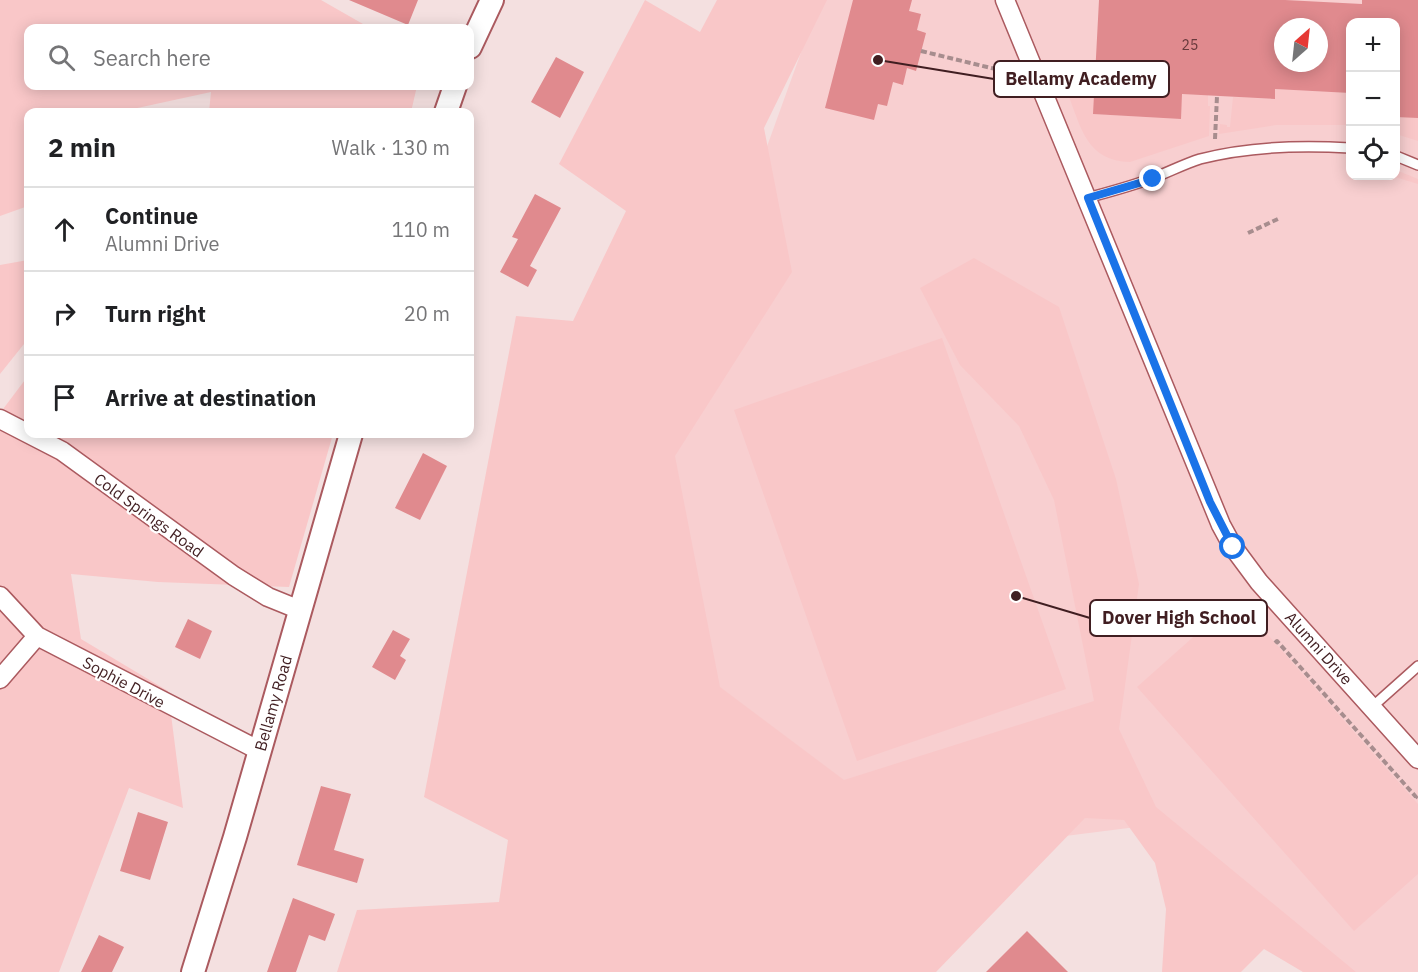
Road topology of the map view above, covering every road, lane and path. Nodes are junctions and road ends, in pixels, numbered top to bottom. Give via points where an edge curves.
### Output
1 (492, 0) edge
2 (1005, 0) edge
3 (474, 38) edge
4 (921, 51) dead end
5 (1017, 65) dead end
6 (454, 90) edge
7 (1217, 96) dead end
8 (447, 108) edge
9 (1215, 139) dead end
10 (1346, 148) edge
11 (1400, 158) edge
12 (1418, 165) edge
13 (1088, 198) junction
14 (1280, 218) dead end
15 (1248, 233) dead end
16 (0, 419) edge
17 (24, 431) edge
18 (37, 438) edge
19 (350, 438) edge
20 (0, 596) edge
21 (300, 610) junction
22 (37, 636) junction
23 (1275, 643) dead end
24 (1418, 666) edge
25 (0, 679) edge
26 (1372, 707) junction
27 (260, 751) junction
28 (1418, 759) edge
29 (1414, 799) dead end
30 (193, 972) edge

1 - 3 street
2 - 13 street, Alumni Drive
4 - 5 path via 997,69
6 - 8 street
7 - 9 path
10 - 13 lane via 1306,146 1232,152
11 - 12 lane
13 - 26 street, Alumni Drive via 1225,532 1259,582
14 - 15 path
16 - 17 street, Cold Springs Road
18 - 21 street, Cold Springs Road via 62,451 234,576 268,597
19 - 21 street, Bellamy Road
20 - 22 street, Sophie Drive
21 - 27 street, Bellamy Road
22 - 25 street
22 - 27 street, Sophie Drive
23 - 29 path via 1325,694
24 - 26 lane
26 - 28 street, Alumni Drive
27 - 30 street, Bellamy Road

